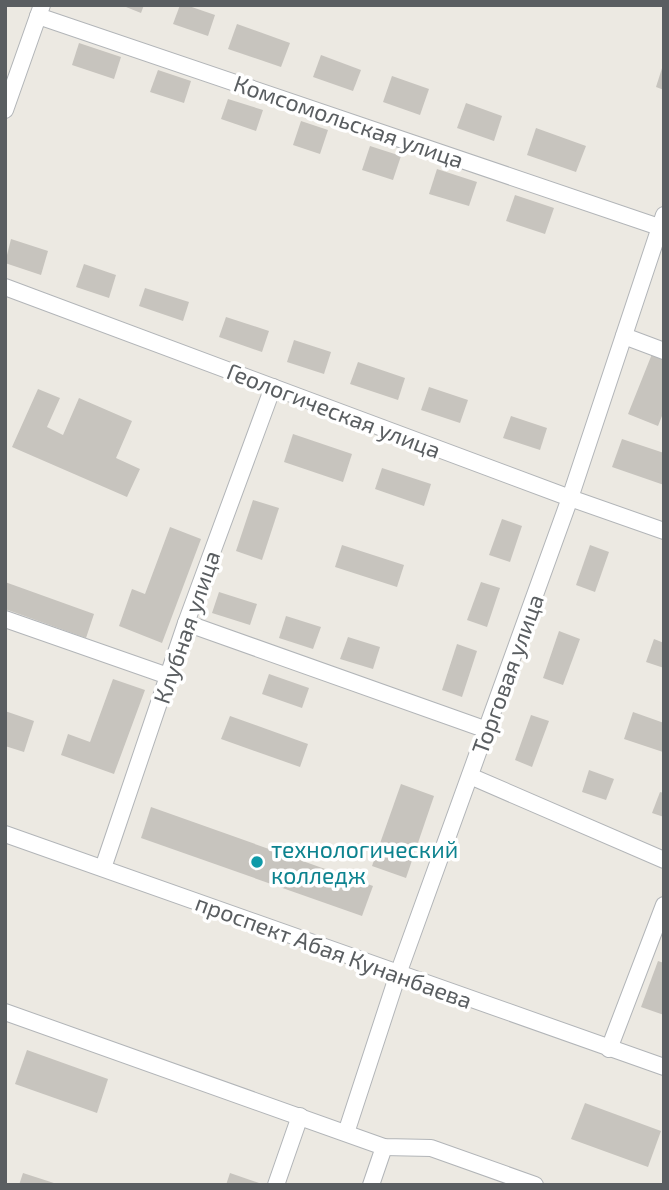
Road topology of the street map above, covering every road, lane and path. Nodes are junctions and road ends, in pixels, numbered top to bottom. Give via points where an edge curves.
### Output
1 (40, 10) edge
2 (5, 110) edge
3 (662, 221) edge
4 (5, 287) edge
5 (624, 336) junction
6 (664, 351) edge
7 (273, 387) junction
8 (570, 498) junction
9 (664, 531) edge
10 (5, 619) edge
11 (186, 623) junction
12 (168, 676) junction
13 (487, 730) junction
14 (470, 776) junction
15 (5, 834) edge
16 (664, 860) edge
17 (103, 868) junction
18 (664, 905) edge
19 (398, 974) junction
20 (5, 1012) edge
21 (609, 1049) junction
22 (664, 1067) edge
23 (300, 1116) junction
24 (346, 1133) junction
25 (384, 1147) junction
26 (276, 1185) edge
27 (371, 1185) edge
28 (535, 1185) edge

1 - 2 street
1 - 3 street, Комсомольская улица
3 - 5 street, Торговая улица
4 - 7 street, Геологическая улица
5 - 6 street
5 - 8 street, Торговая улица
7 - 8 street, Геологическая улица
7 - 11 street, Клубная улица
8 - 9 street, Геологическая улица
8 - 13 street, Торговая улица
10 - 12 street
11 - 12 street, Клубная улица
11 - 13 street
12 - 17 street, Клубная улица
13 - 14 street, Торговая улица
14 - 16 street
14 - 19 street, Торговая улица
15 - 17 street, проспект Абая Кунанбаева
17 - 19 street, проспект Абая Кунанбаева
18 - 21 street
19 - 21 street, проспект Абая Кунанбаева
19 - 24 street, Торговая улица
20 - 23 street
21 - 22 street, проспект Абая Кунанбаева
23 - 24 street
23 - 26 street
24 - 25 street
25 - 27 street
25 - 28 street via 431,1148

